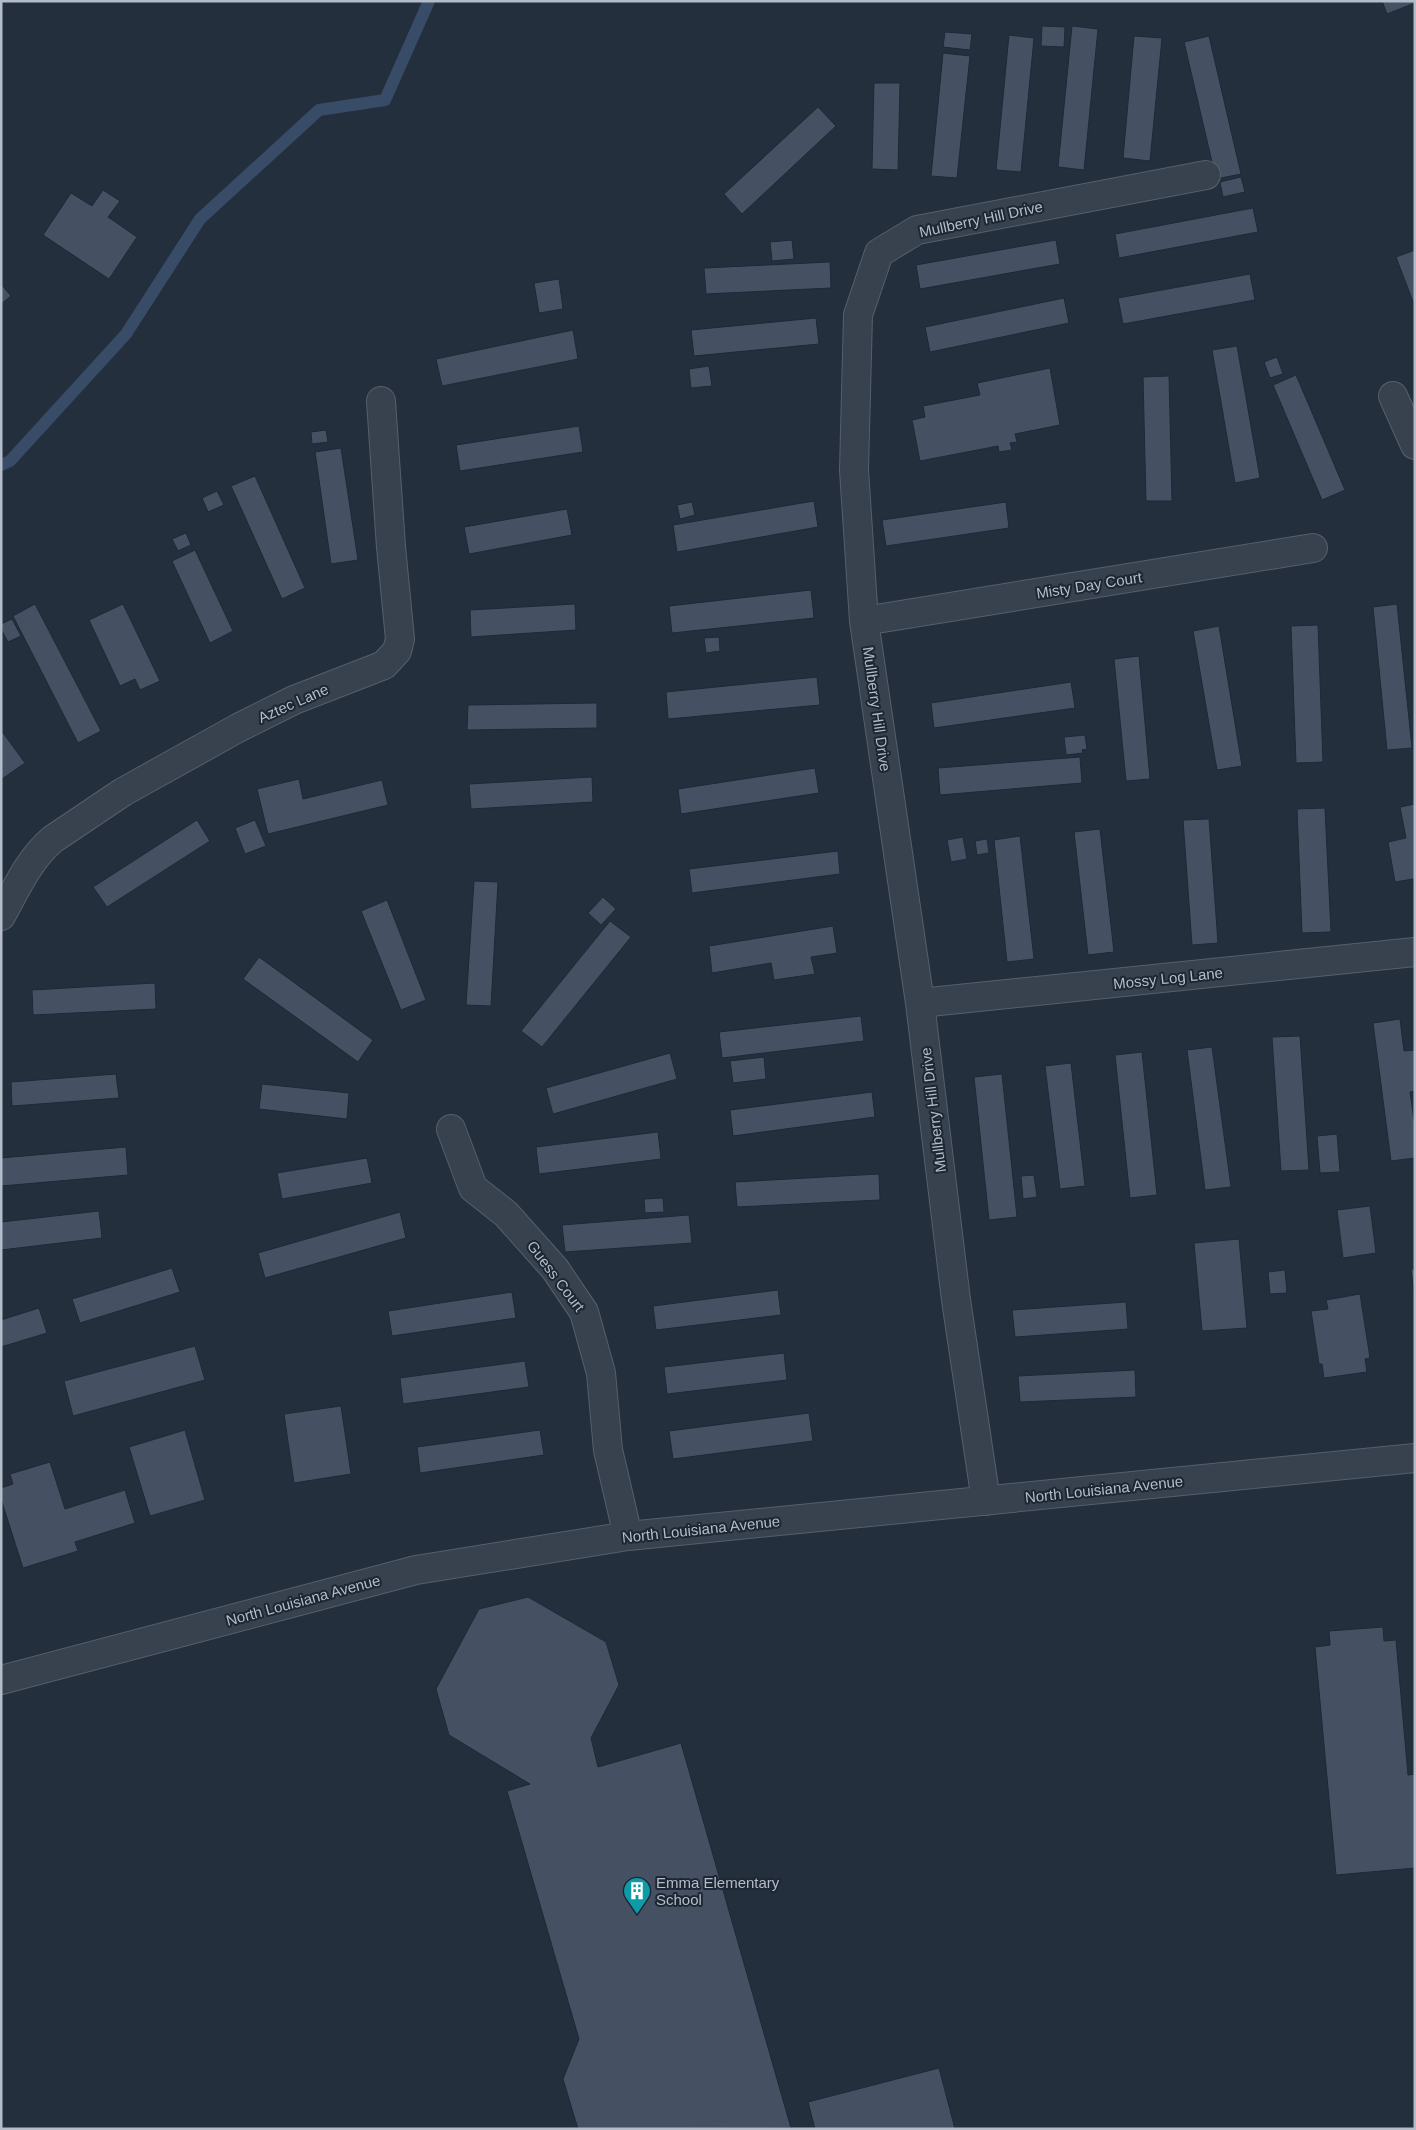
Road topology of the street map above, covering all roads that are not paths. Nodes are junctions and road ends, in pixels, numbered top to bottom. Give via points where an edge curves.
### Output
1 (1206, 175) dead end
2 (1393, 396) dead end
3 (381, 401) dead end
4 (1415, 446) edge
5 (1313, 548) dead end
6 (864, 621) junction
7 (1, 916) edge
8 (1415, 952) edge
9 (920, 1003) junction
10 (452, 1129) dead end
11 (1415, 1458) edge
12 (986, 1501) junction
13 (628, 1536) junction
14 (1, 1680) edge

1 - 6 street, Mullberry Hill Drive via 917,230 879,252 858,315 854,470
2 - 4 street
3 - 7 street, Aztec Lane via 390,547 400,639 397,651 384,665 294,700 123,792 42,848
5 - 6 street, Misty Day Court
6 - 9 street, Mullberry Hill Drive
8 - 9 street, Mossy Log Lane
9 - 12 street, Mullberry Hill Drive via 956,1300
10 - 13 street, Guess Court via 473,1188 506,1214 555,1269 584,1312 601,1373 608,1450
11 - 12 street, North Louisiana Avenue
12 - 13 street, North Louisiana Avenue
13 - 14 street, North Louisiana Avenue via 416,1570

